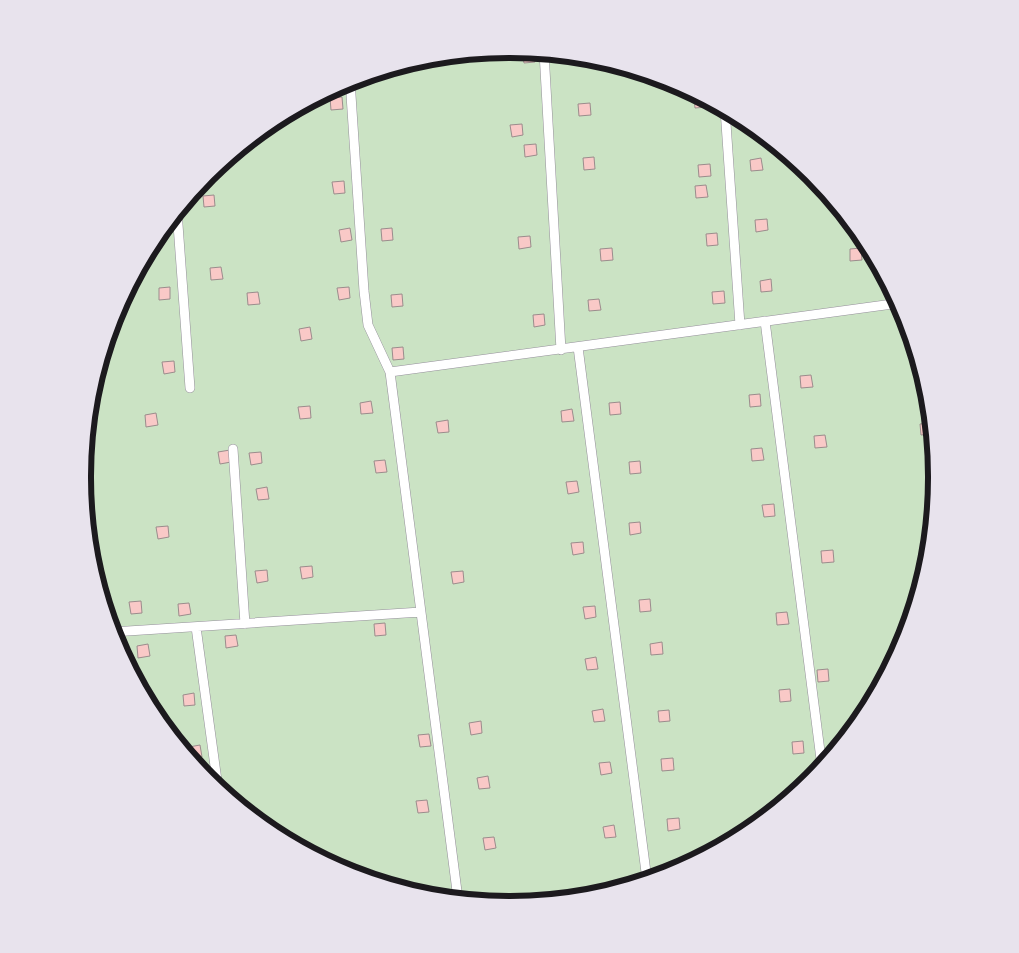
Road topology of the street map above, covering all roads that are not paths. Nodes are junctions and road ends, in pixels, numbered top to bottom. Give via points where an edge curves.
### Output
1 (544, 59) edge
2 (351, 88) edge
3 (726, 118) edge
4 (178, 220) edge
5 (892, 305) edge
6 (765, 321) junction
7 (740, 325) junction
8 (578, 347) junction
9 (561, 350) junction
10 (390, 372) junction
11 (190, 388) dead end
12 (232, 450) dead end
13 (421, 612) junction
14 (245, 624) junction
15 (196, 627) junction
16 (120, 632) edge
17 (821, 757) edge
18 (216, 776) edge
19 (646, 872) edge
20 (457, 892) edge

1 - 9 lane
2 - 10 lane via 368,325
3 - 7 lane
4 - 11 lane
5 - 6 lane
6 - 7 lane
6 - 17 lane
7 - 8 lane
8 - 9 lane
8 - 19 lane
9 - 10 lane
10 - 13 lane
12 - 14 lane
13 - 14 lane
13 - 20 lane
14 - 15 lane
15 - 16 lane
15 - 18 lane

